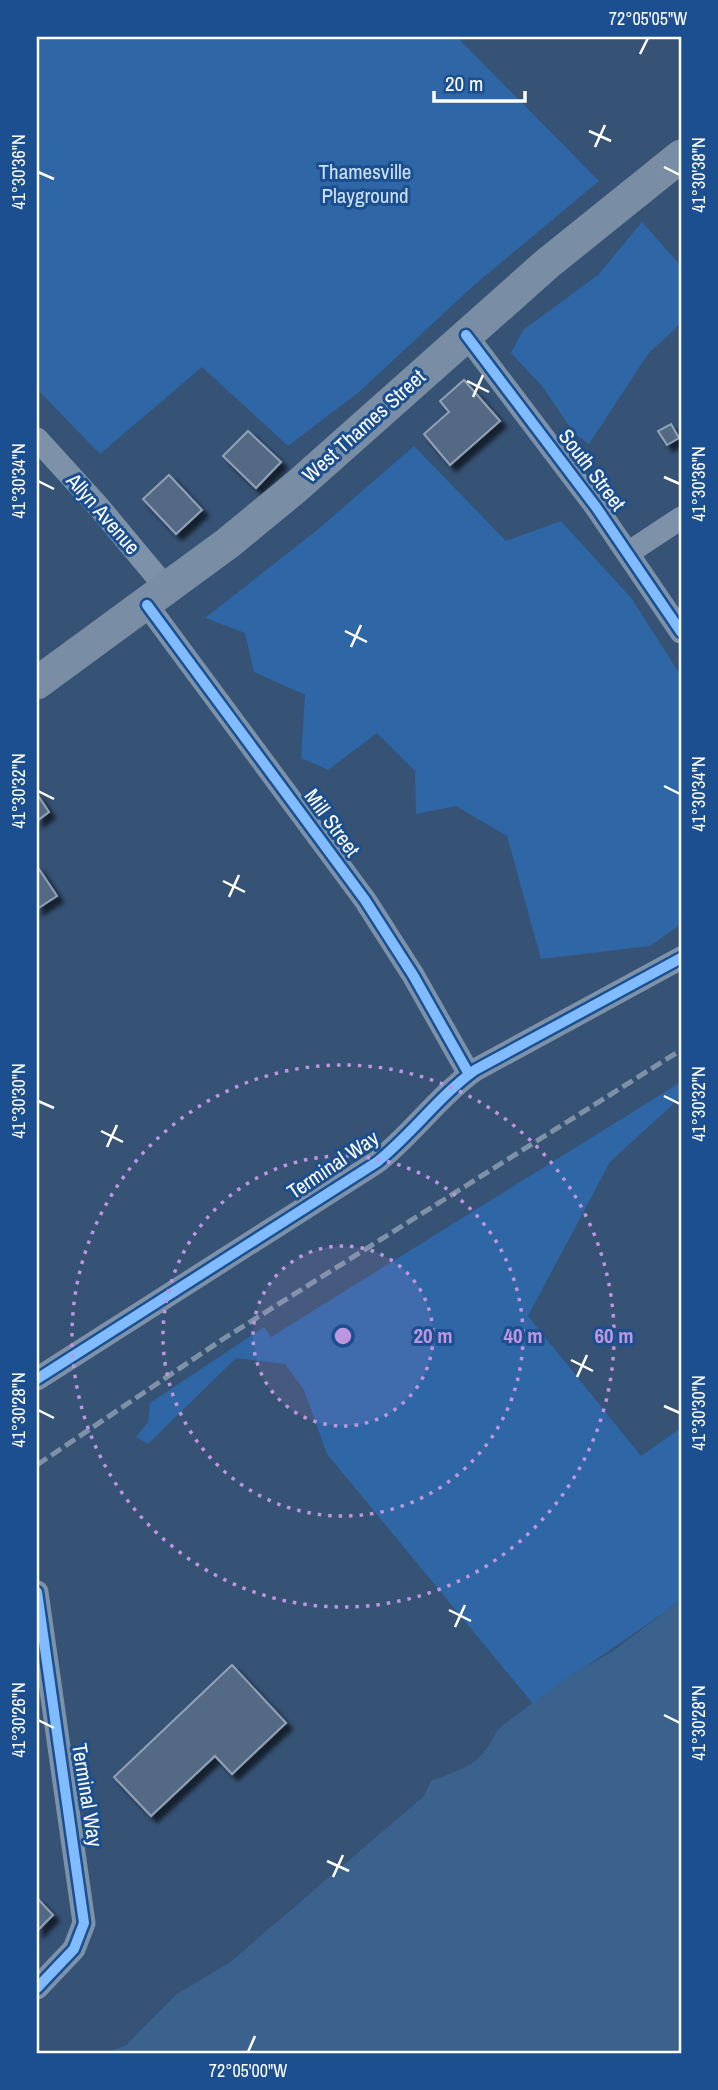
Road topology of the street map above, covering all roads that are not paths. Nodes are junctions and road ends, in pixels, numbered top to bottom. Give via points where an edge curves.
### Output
1 (681, 156) edge
2 (466, 335) junction
3 (37, 439) edge
4 (681, 518) edge
5 (628, 553) junction
6 (157, 597) junction
7 (681, 632) edge
8 (37, 683) edge
9 (681, 958) edge
10 (469, 1074) junction
11 (37, 1379) edge
12 (37, 1592) edge
13 (37, 1988) edge

1 - 2 main road, West Thames Street
2 - 5 street, South Street
2 - 6 main road, West Thames Street via 296,487
3 - 6 street, Allyn Avenue via 98,506
4 - 5 street
5 - 7 street, South Street
6 - 8 main road, West Thames Street
6 - 10 street, Mill Street via 371,909
9 - 10 street, Terminal Way
10 - 11 street, Terminal Way via 377,1162
12 - 13 street, Terminal Way via 84,1923 74,1949

